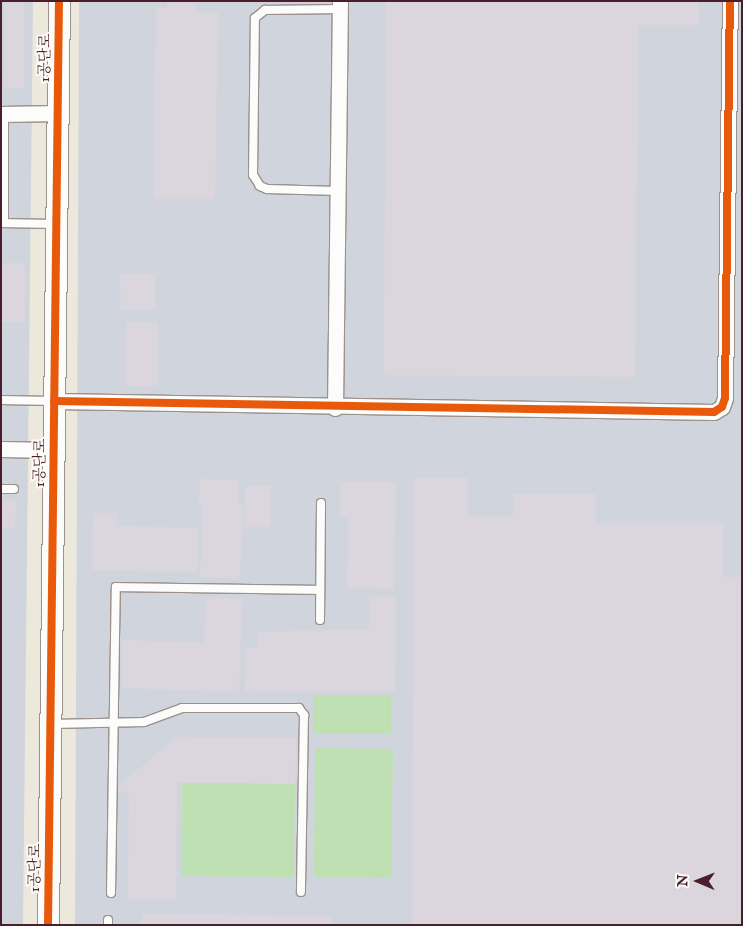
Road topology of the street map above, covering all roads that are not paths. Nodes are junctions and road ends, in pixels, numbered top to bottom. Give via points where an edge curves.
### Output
1 (59, 1) edge
2 (730, 1) edge
3 (340, 5) edge
4 (736, 40) edge
5 (58, 113) junction
6 (3, 114) edge
7 (338, 191) junction
8 (3, 223) edge
9 (56, 224) junction
10 (735, 225) edge
11 (1, 400) edge
12 (54, 401) junction
13 (336, 408) junction
14 (1, 449) edge
15 (54, 450) junction
16 (1, 489) edge
17 (14, 489) dead end
18 (322, 503) dead end
19 (320, 590) junction
20 (320, 620) dead end
21 (114, 723) junction
22 (50, 724) junction
23 (301, 892) dead end
24 (111, 893) dead end
25 (48, 925) edge

1 - 5 street, 1공단로
2 - 4 street
3 - 7 street
3 - 7 lane via 265,10 255,18 253,175 260,186 267,189
4 - 10 street
5 - 6 street
5 - 9 street, 1공단로
6 - 8 lane
7 - 13 street
8 - 9 lane
9 - 12 street, 1공단로
10 - 13 street via 725,398 722,407 714,412
11 - 12 lane
12 - 13 street
12 - 15 street, 1공단로
14 - 15 street, 1공단로
15 - 22 street, 1공단로
16 - 17 lane
18 - 19 lane
19 - 20 lane
19 - 21 lane via 116,587
21 - 22 lane
21 - 23 lane via 152,721 182,708 295,708 302,711
21 - 24 lane
22 - 25 street, 1공단로

